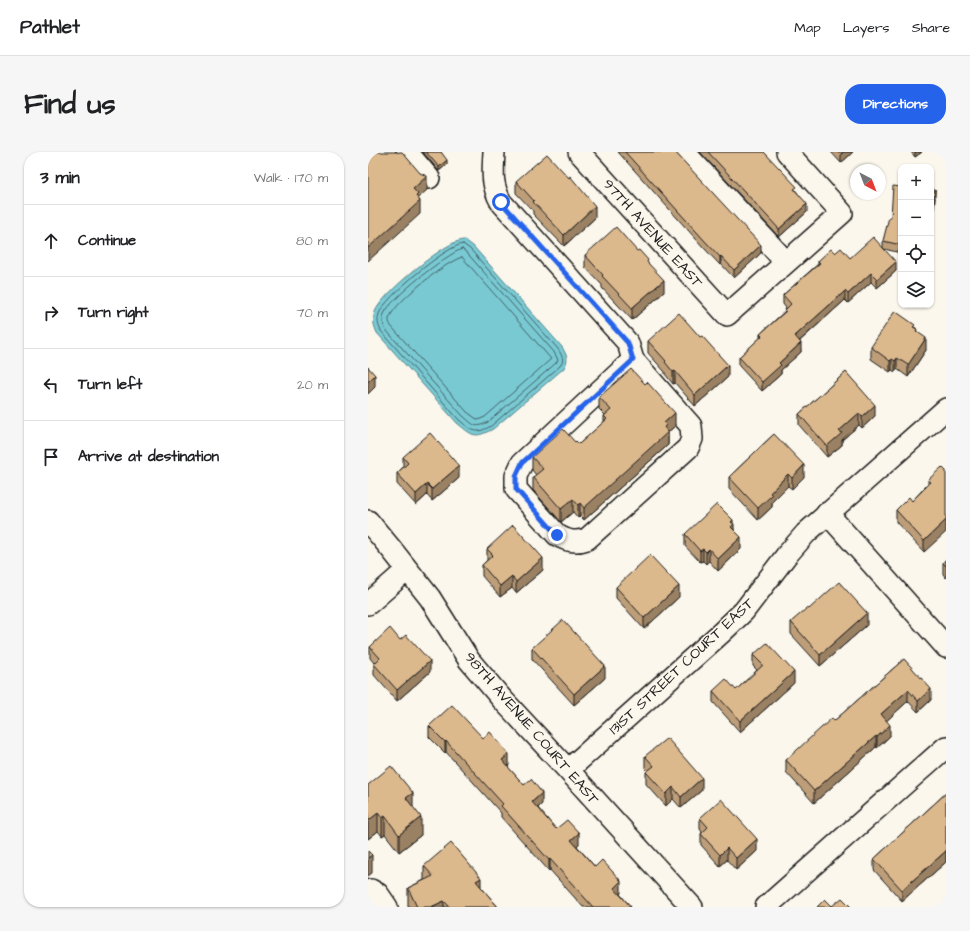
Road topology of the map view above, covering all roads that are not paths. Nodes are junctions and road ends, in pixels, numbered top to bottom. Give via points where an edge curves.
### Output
1 (407, 152) edge
2 (494, 152) edge
3 (579, 152) edge
4 (684, 152) edge
5 (787, 152) edge
6 (430, 178) dead end
7 (786, 262) junction
8 (633, 360) junction
9 (946, 409) edge
10 (827, 513) junction
11 (368, 521) edge
12 (407, 570) junction
13 (368, 604) edge
14 (946, 647) edge
15 (946, 747) edge
16 (568, 770) junction
17 (368, 891) edge
18 (387, 907) edge
19 (692, 907) edge
20 (766, 907) edge

1 - 6 street
2 - 8 street via 493,179 495,191 501,202 628,343
3 - 7 street, 97TH AVENUE EAST via 727,315
4 - 7 street
5 - 7 street via 842,212
8 - 8 street via 691,426 692,439 688,448 587,539 579,542 565,540 557,535 516,489 516,476 522,463
9 - 10 street, 131ST STREET COURT EAST
10 - 14 street
10 - 16 street, 131ST STREET COURT EAST via 786,556 744,611
11 - 12 street, 98TH AVENUE COURT EAST
12 - 13 street
12 - 16 street, 98TH AVENUE COURT EAST via 430,598 469,660
15 - 20 street
16 - 19 street, 98TH AVENUE COURT EAST
17 - 18 street via 378,894

